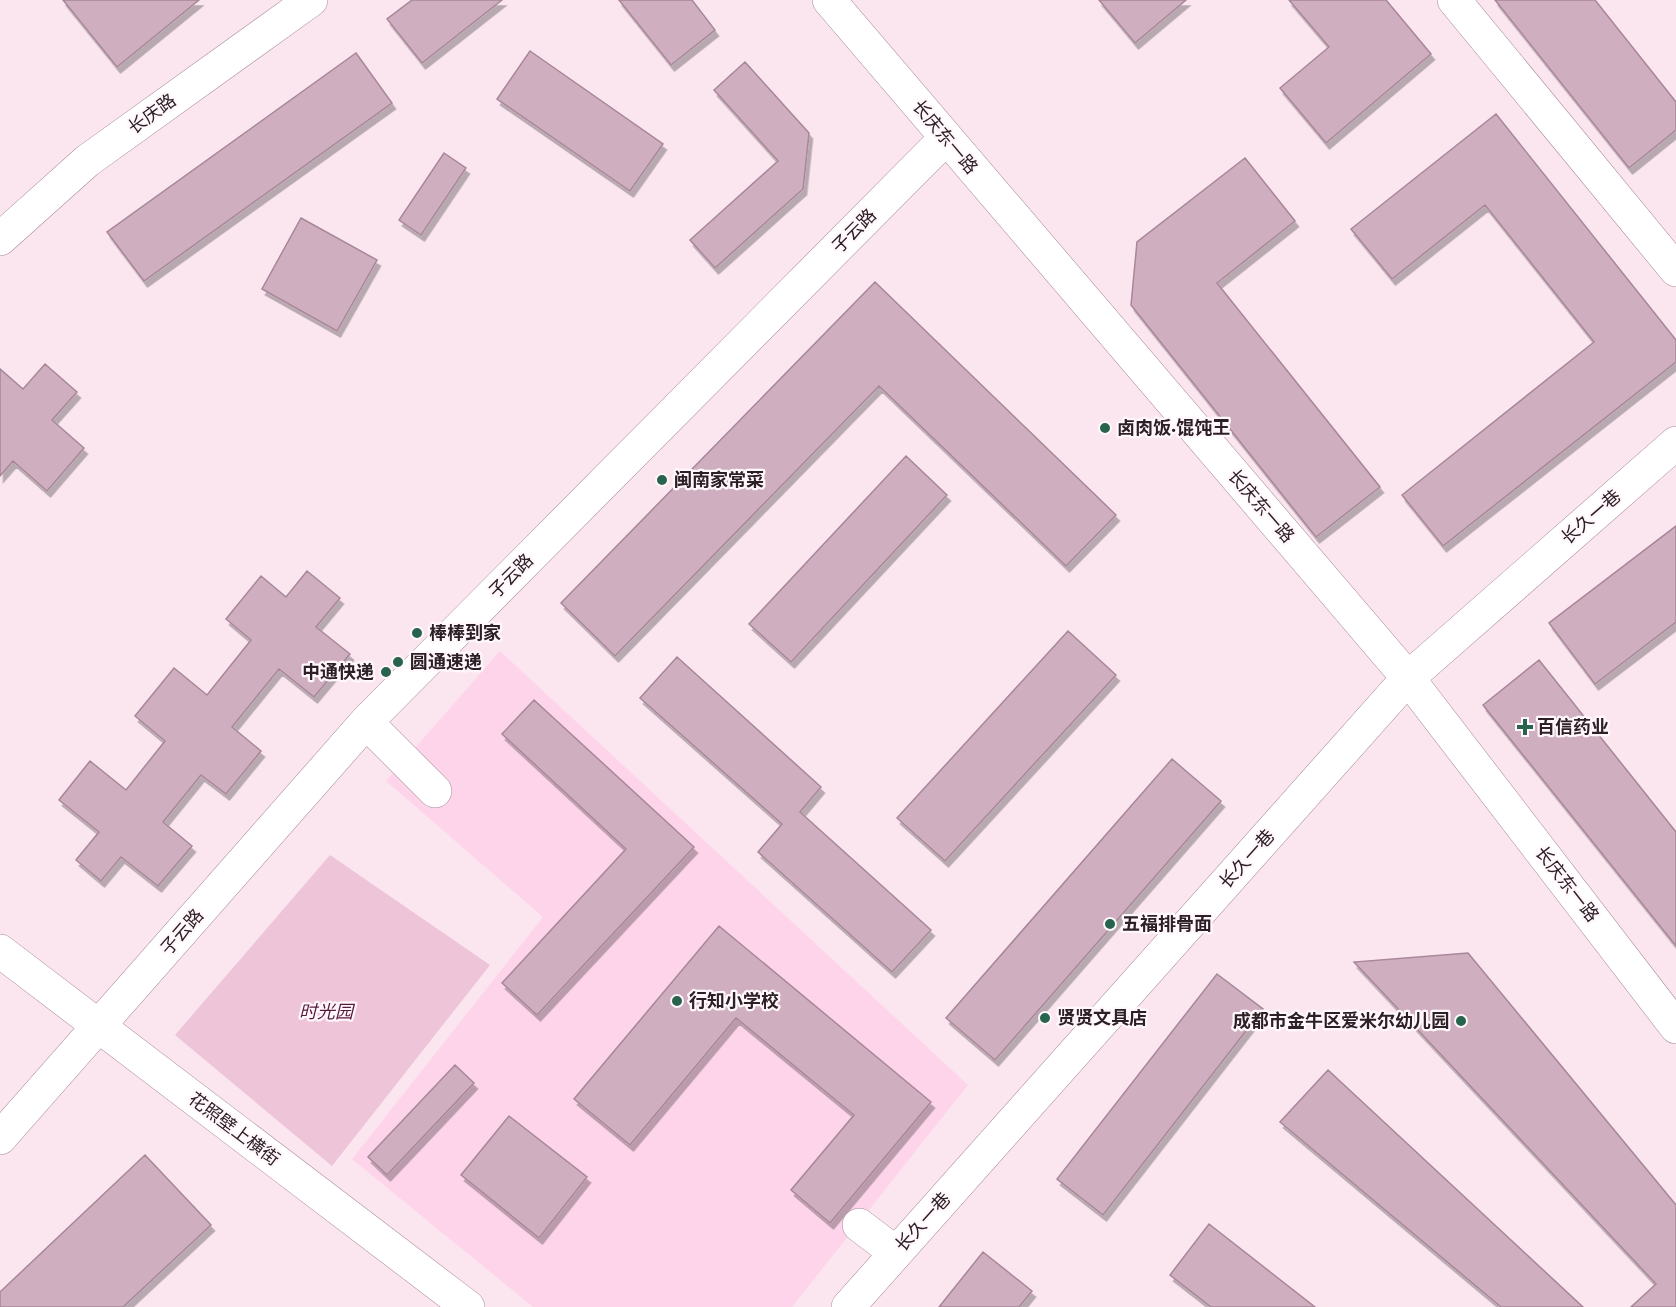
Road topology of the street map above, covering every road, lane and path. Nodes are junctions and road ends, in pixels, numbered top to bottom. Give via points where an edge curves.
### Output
1 (311, 0) edge
2 (829, 0) edge
3 (1454, 0) edge
4 (946, 138) junction
5 (0, 239) edge
6 (1676, 270) edge
7 (1676, 442) edge
8 (1408, 678) junction
9 (366, 722) junction
10 (435, 791) dead end
11 (0, 951) edge
12 (99, 1026) junction
13 (1676, 1027) edge
14 (0, 1138) edge
15 (859, 1225) dead end
16 (896, 1254) junction
17 (468, 1307) edge
18 (848, 1307) edge

1 - 5 street, 长庆路 via 87,160
2 - 4 street, 长庆东一路
3 - 6 street
4 - 8 street, 长庆东一路
4 - 9 street, 子云路
7 - 8 street, 长久一巷
8 - 13 street, 长庆东一路
8 - 16 street, 长久一巷
9 - 10 street
9 - 12 street, 子云路
11 - 12 street, 花照壁上横街
12 - 14 street, 子云路
12 - 17 street, 花照壁上横街
15 - 16 street
16 - 18 street, 长久一巷

